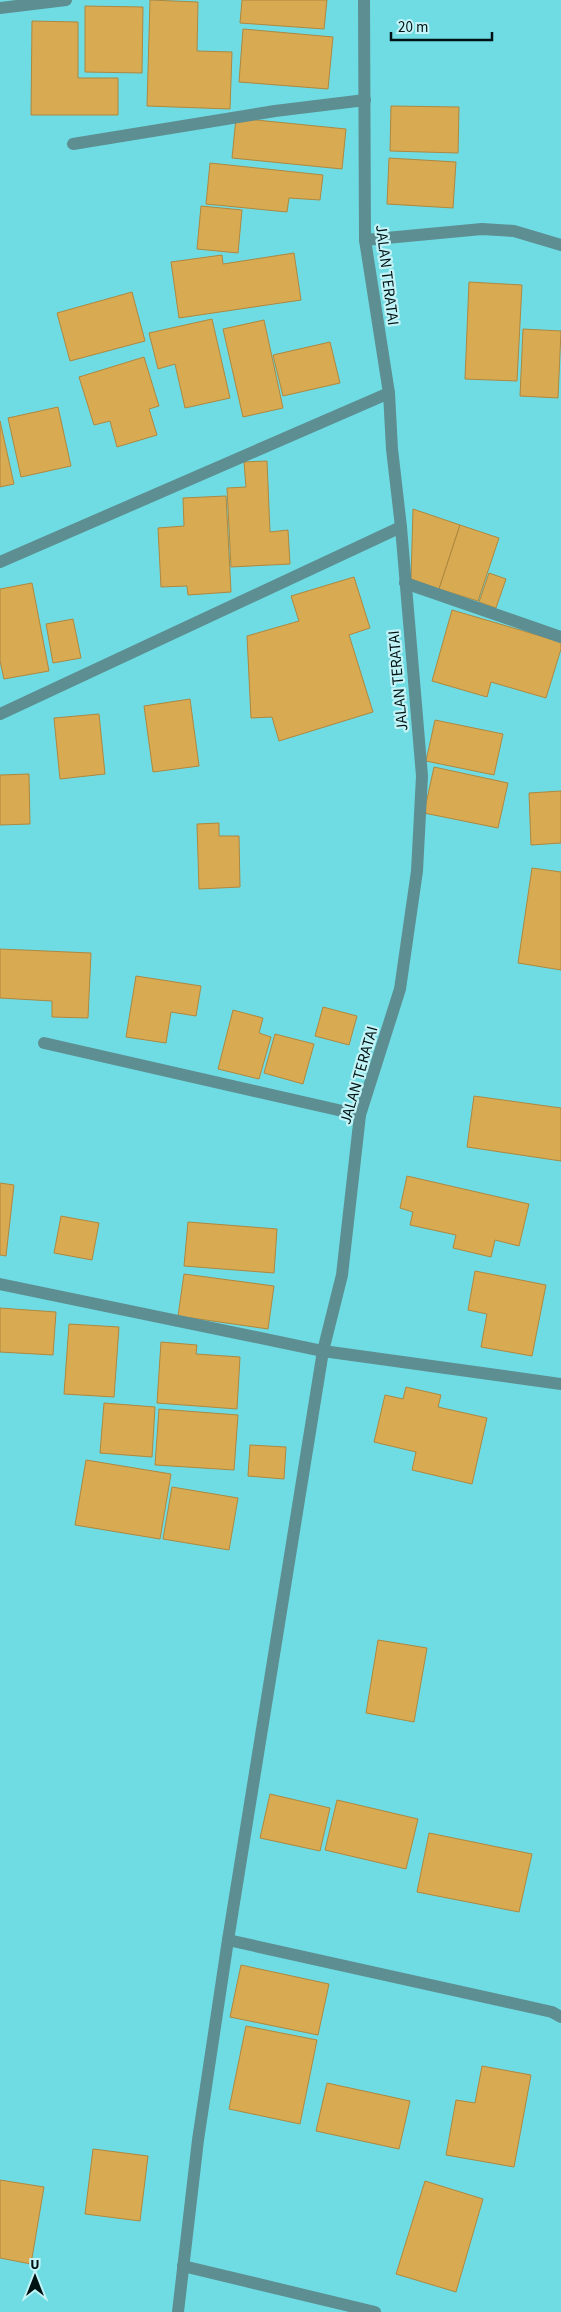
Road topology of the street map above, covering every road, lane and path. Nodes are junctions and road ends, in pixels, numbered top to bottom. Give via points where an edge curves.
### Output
1 (66, 0) edge
2 (364, 0) edge
3 (0, 8) edge
4 (364, 100) junction
5 (73, 144) dead end
6 (364, 240) junction
7 (561, 245) edge
8 (389, 393) junction
9 (401, 527) junction
10 (0, 562) edge
11 (405, 583) junction
12 (561, 636) edge
13 (0, 714) edge
14 (44, 1043) dead end
15 (360, 1115) junction
16 (0, 1284) edge
17 (323, 1351) junction
18 (561, 1384) edge
19 (228, 1940) junction
20 (561, 2016) edge
21 (183, 2266) junction
22 (178, 2312) edge
23 (376, 2312) edge

1 - 3 street
2 - 4 street, JALAN TERATAI
4 - 5 street
4 - 6 street, JALAN TERATAI
6 - 7 street via 482,229 514,232
6 - 8 street, JALAN TERATAI
8 - 9 street, JALAN TERATAI
8 - 10 street
9 - 11 street, JALAN TERATAI
9 - 13 street
11 - 12 street
11 - 15 street, JALAN TERATAI via 422,776 417,871 400,989
14 - 15 street
15 - 17 street, JALAN TERATAI via 342,1275
16 - 17 street
17 - 18 street
17 - 19 street, JALAN TERATAI
19 - 20 street
19 - 21 street, JALAN TERATAI
21 - 22 street, JALAN TERATAI
21 - 23 street

